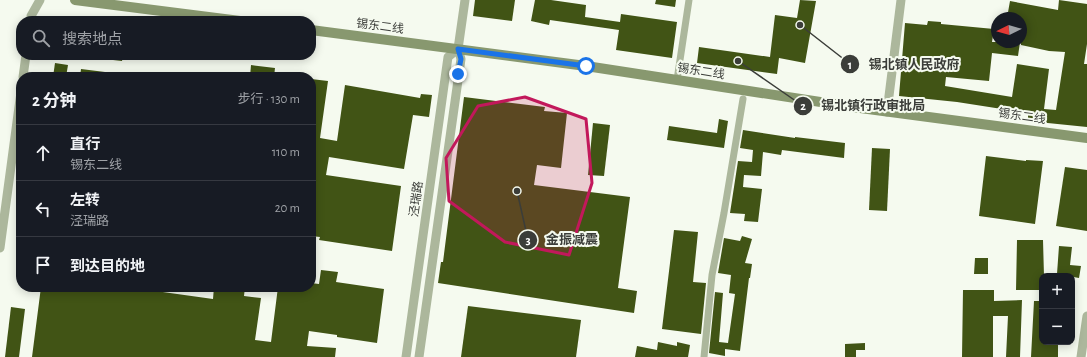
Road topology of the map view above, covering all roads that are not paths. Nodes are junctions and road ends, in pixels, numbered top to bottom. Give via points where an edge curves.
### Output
1 (40, 0) edge
2 (75, 0) edge
3 (465, 0) edge
4 (689, 0) edge
5 (901, 0) edge
6 (31, 16) edge
7 (201, 16) edge
8 (316, 31) edge
9 (458, 49) junction
10 (25, 60) edge
11 (24, 72) edge
12 (677, 80) junction
13 (743, 99) dead end
14 (887, 112) junction
15 (16, 129) edge
16 (1087, 138) edge
17 (0, 248) edge
18 (1087, 316) edge
19 (1086, 333) edge
20 (406, 357) edge
21 (419, 357) edge
22 (704, 357) edge
23 (1081, 357) edge

1 - 6 street
2 - 7 main road
3 - 9 street, 泾瑞路
4 - 12 street
5 - 14 street
8 - 9 main road, 锡东二线
9 - 12 main road, 锡东二线
9 - 20 street, 泾瑞路 via 448,57
9 - 21 street, 泾瑞路 via 461,59
10 - 11 street
12 - 14 main road, 锡东二线
13 - 22 street via 712,275
14 - 16 main road, 锡东二线
15 - 17 street
18 - 19 street
19 - 23 street

